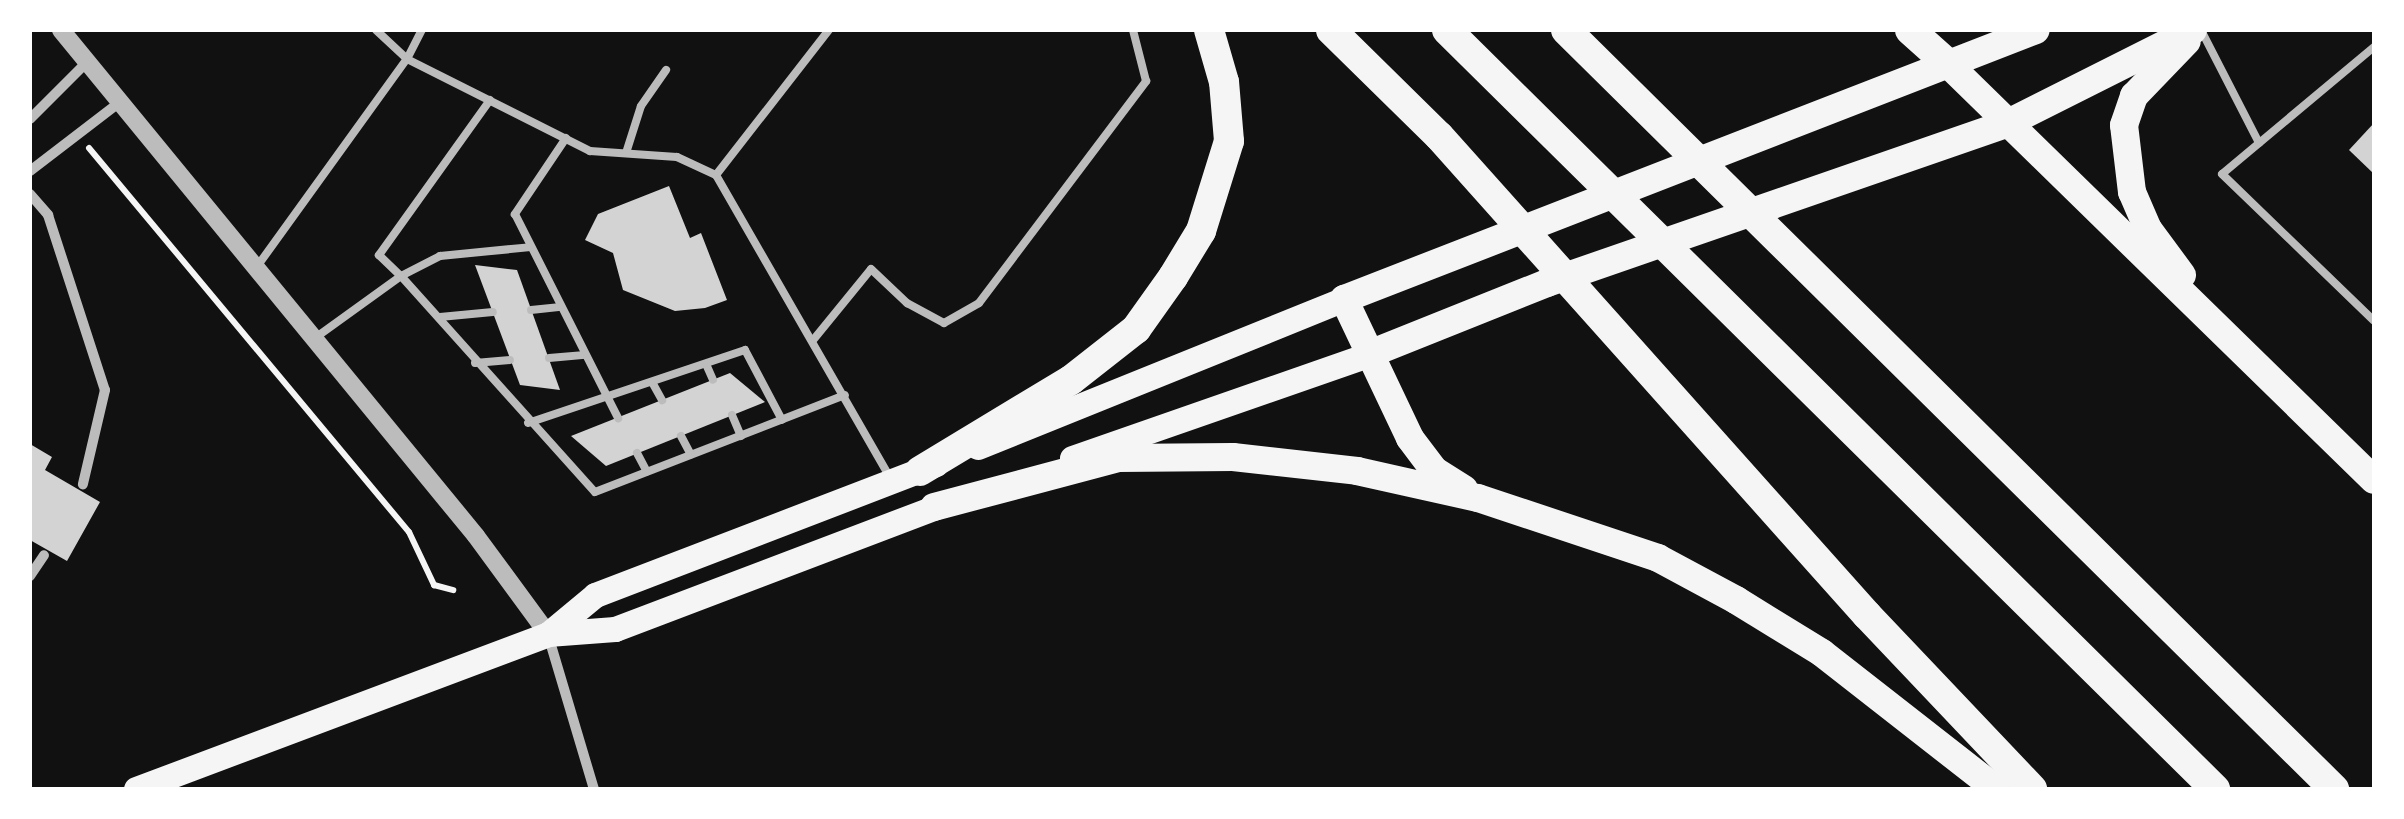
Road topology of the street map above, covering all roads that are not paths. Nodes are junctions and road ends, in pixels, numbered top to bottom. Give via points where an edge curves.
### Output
1 (62, 30) edge
2 (376, 30) edge
3 (422, 30) edge
4 (830, 30) edge
5 (1133, 30) edge
6 (1210, 30) edge
7 (1331, 30) edge
8 (1447, 30) edge
9 (1566, 30) edge
10 (1910, 30) edge
11 (2036, 30) edge
12 (2197, 30) edge
13 (2374, 47) edge
14 (407, 59) junction
15 (88, 61) junction
16 (1948, 64) junction
17 (666, 70) dead end
18 (490, 100) junction
19 (121, 101) junction
20 (30, 120) edge
21 (2008, 124) junction
22 (566, 138) junction
23 (2259, 143) junction
24 (626, 153) junction
25 (30, 171) edge
26 (716, 175) junction
27 (30, 194) edge
28 (531, 248) junction
29 (255, 269) junction
30 (401, 276) junction
31 (1344, 299) junction
32 (561, 307) junction
33 (531, 310) dead end
34 (492, 312) dead end
35 (440, 317) junction
36 (2374, 320) edge
37 (814, 338) junction
38 (312, 340) junction
39 (1368, 355) junction
40 (586, 356) junction
41 (549, 358) dead end
42 (510, 360) dead end
43 (474, 363) junction
44 (706, 364) junction
45 (2262, 373) junction
46 (713, 380) dead end
47 (652, 382) junction
48 (845, 396) junction
49 (606, 397) junction
50 (662, 400) dead end
51 (732, 415) dead end
52 (618, 418) dead end
53 (782, 420) junction
54 (528, 424) junction
55 (681, 436) dead end
56 (741, 436) junction
57 (636, 453) dead end
58 (691, 455) junction
59 (648, 472) junction
60 (906, 476) junction
61 (2374, 480) edge
62 (84, 484) dead end
63 (1478, 498) junction
64 (934, 507) junction
65 (44, 555) dead end
66 (30, 576) edge
67 (548, 634) junction
68 (136, 789) edge
69 (594, 789) edge
70 (1996, 789) edge
71 (2032, 789) edge
72 (2214, 789) edge
73 (2334, 789) edge

1 - 15 street
2 - 14 lane
3 - 14 lane
4 - 26 lane
5 - 37 lane via 1146,82 979,303 944,323 906,303 871,269
6 - 60 highway via 1224,82 1229,141 1201,231 1173,276 1136,329 1071,380
7 - 71 highway via 1439,136 1867,616
8 - 72 highway
9 - 73 highway
10 - 16 highway
11 - 16 highway
12 - 21 highway
12 - 23 lane
12 - 45 highway via 2134,96 2124,125 2124,157 2148,230
13 - 23 lane
14 - 18 lane
14 - 29 lane
15 - 19 street
15 - 20 street
16 - 21 highway
16 - 31 highway
17 - 24 lane via 640,106
18 - 22 lane
18 - 30 lane via 378,255
19 - 25 street
19 - 29 street
21 - 39 highway via 1546,284
21 - 45 highway
22 - 24 lane via 590,150
22 - 28 lane via 515,214
23 - 36 lane via 2222,174
24 - 26 lane via 677,157
26 - 37 lane
27 - 62 street via 48,216 105,390
28 - 30 lane via 440,256
28 - 32 lane
29 - 38 street
30 - 35 lane
30 - 38 lane
31 - 39 highway
31 - 60 main road
32 - 33 lane
32 - 40 lane
34 - 35 lane
35 - 43 lane
37 - 48 lane
38 - 67 street via 476,536
39 - 63 highway via 1434,470
39 - 64 main road
40 - 41 lane
40 - 49 lane
42 - 43 lane
43 - 54 lane
44 - 46 lane
44 - 47 lane
44 - 53 lane via 744,350
45 - 61 highway
47 - 49 lane
47 - 50 lane
48 - 53 lane
48 - 60 lane
49 - 52 lane
49 - 54 lane
51 - 56 lane
53 - 56 lane
54 - 59 lane via 595,492
55 - 58 lane
56 - 58 lane
57 - 59 lane
58 - 59 lane
60 - 67 main road via 595,596
63 - 64 highway via 1357,472 1233,457 1118,458
63 - 70 highway via 1658,558 1736,600 1822,653
64 - 67 main road via 615,629
65 - 66 street
67 - 68 main road
67 - 69 street

